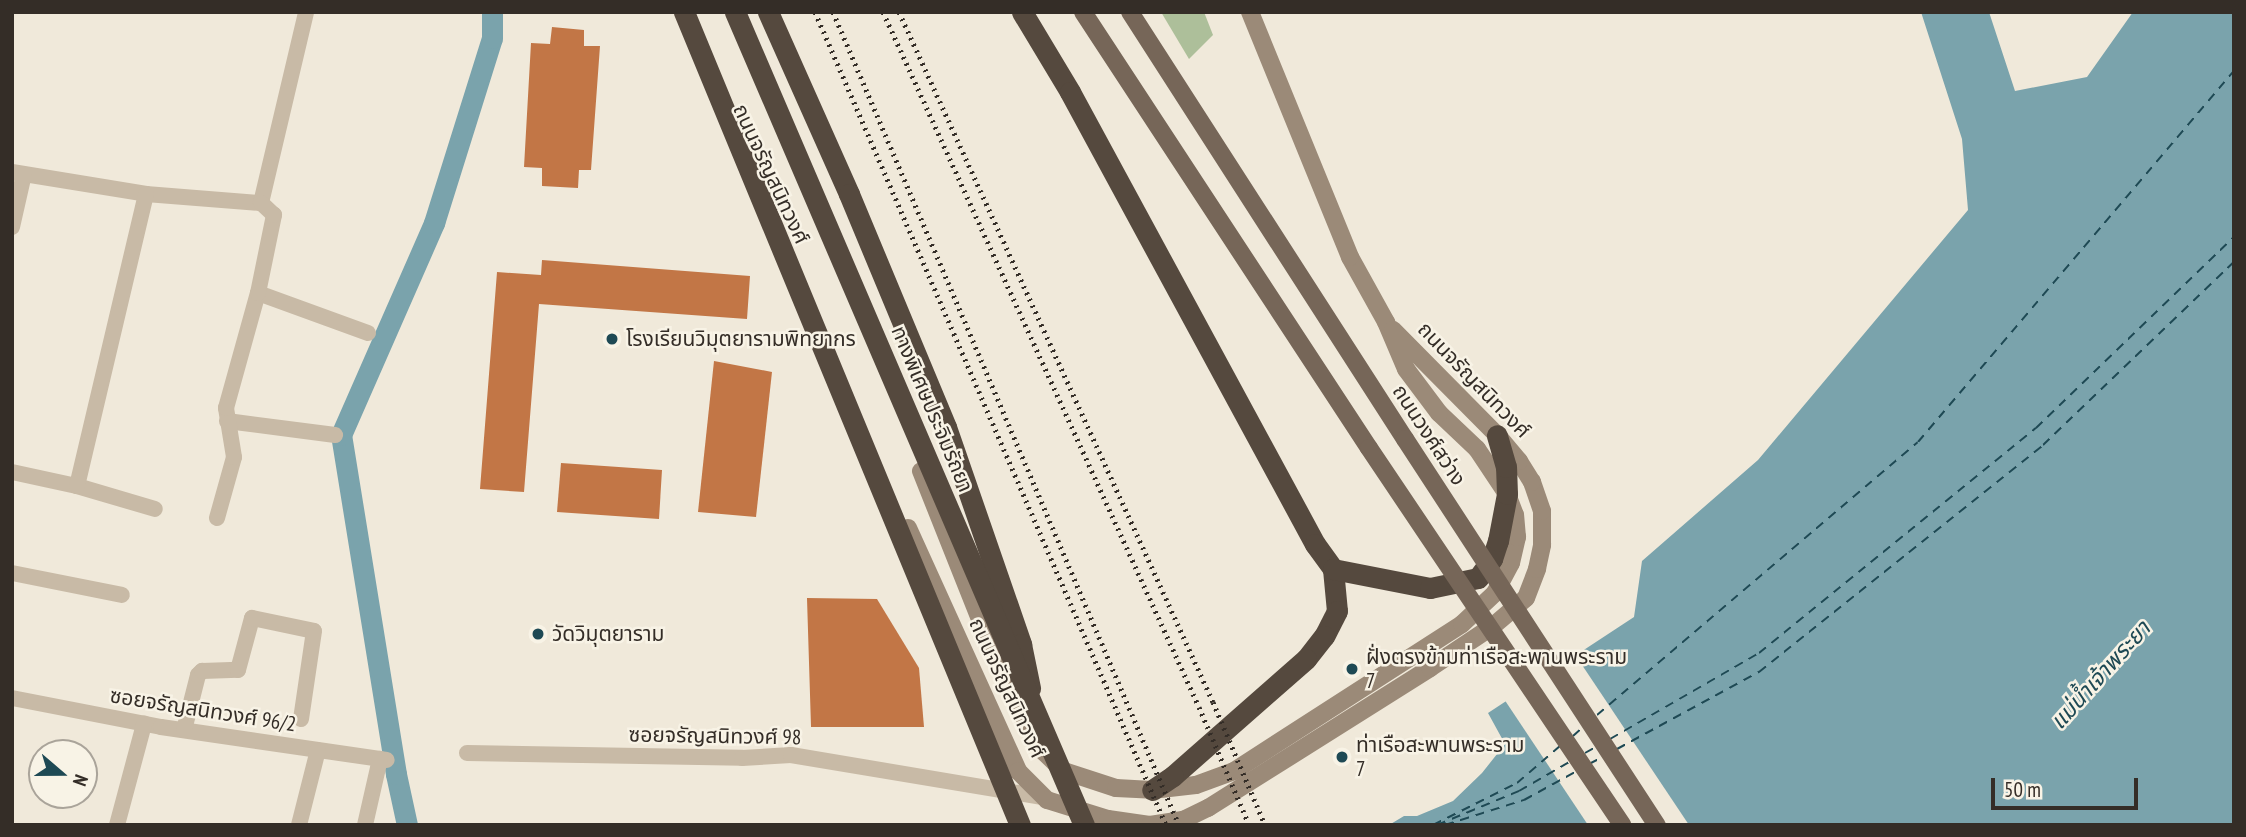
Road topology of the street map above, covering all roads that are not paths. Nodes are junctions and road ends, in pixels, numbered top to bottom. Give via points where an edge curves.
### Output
1 (306, 12) edge
2 (676, 12) edge
3 (684, 12) edge
4 (735, 12) edge
5 (743, 12) edge
6 (1022, 12) edge
7 (1083, 12) edge
8 (1130, 12) edge
9 (1250, 12) edge
10 (771, 22) edge
11 (18, 173) edge
12 (146, 194) junction
13 (261, 203) junction
14 (12, 227) edge
15 (258, 293) junction
16 (1386, 322) junction
17 (368, 334) dead end
18 (227, 421) junction
19 (335, 435) dead end
20 (1497, 435) junction
21 (12, 472) edge
22 (77, 486) junction
23 (1507, 494) junction
24 (155, 509) dead end
25 (217, 518) dead end
26 (1333, 569) junction
27 (12, 573) edge
28 (122, 595) dead end
29 (12, 698) edge
30 (1034, 709) junction
31 (301, 719) dead end
32 (144, 723) junction
33 (184, 730) junction
34 (318, 750) junction
35 (467, 753) dead end
36 (1152, 790) junction
37 (1044, 797) junction
38 (117, 825) edge
39 (299, 825) edge
40 (365, 825) edge
41 (1020, 825) edge
42 (1084, 825) edge
43 (1622, 825) edge
44 (1657, 825) edge

1 - 13 street
2 - 37 main road, ถนนจรัญสนิทวงศ์ via 753,199 814,310 887,485 1018,771
3 - 41 highway, bridge
4 - 30 highway, ทางพิเศษประจิมรัถยา, bridge
5 - 36 main road, ถนนจรัญสนิทวงศ์ via 811,171 856,307 1021,712 1044,752 1064,771 1116,788
6 - 26 highway via 1315,544
7 - 43 main road, bridge
8 - 44 main road, ถนนวงศ์สว่าง, bridge
9 - 16 main road, ถนนจรัญสนิทวงศ์ via 1350,257
10 - 30 highway, bridge via 946,427 1021,644
11 - 12 street
11 - 14 street
12 - 13 street
12 - 22 street
13 - 15 street via 274,215
15 - 17 street
15 - 18 street via 226,408
16 - 20 main road, ถนนจรัญสนิทวงศ์
16 - 23 main road, ถนนจรัญสนิทวงศ์ via 1406,369 1438,413 1477,449
18 - 19 street
18 - 25 street via 234,457
20 - 23 highway via 1506,467
20 - 37 main road, ถนนจรัญสนิทวงศ์ via 1519,461 1542,511 1537,569 1526,598 1506,616 1328,733 1183,820 1150,825 1108,819
21 - 22 street
22 - 24 street
23 - 26 highway via 1492,559 1478,578 1430,588
23 - 36 main road, ถนนจรัญสนิทวงศ์ via 1517,537 1511,563 1495,593 1462,624 1234,771 1196,785
26 - 36 highway via 1337,611 1306,659
27 - 28 street
29 - 32 street, ซอยจรัญสนิทวงศ์ 96/2
30 - 42 highway, ทางพิเศษประจิมรัถยา, bridge
31 - 33 street via 314,631 252,618 238,670 198,675
32 - 33 street, ซอยจรัญสนิทวงศ์ 96/2
32 - 38 street
33 - 34 street, ซอยจรัญสนิทวงศ์ 96/2
34 - 39 street
34 - 40 street, ซอยจรัญสนิทวงศ์ 96/2 via 384,760
35 - 37 street, ซอยจรัญสนิทวงศ์ 98 via 790,755

